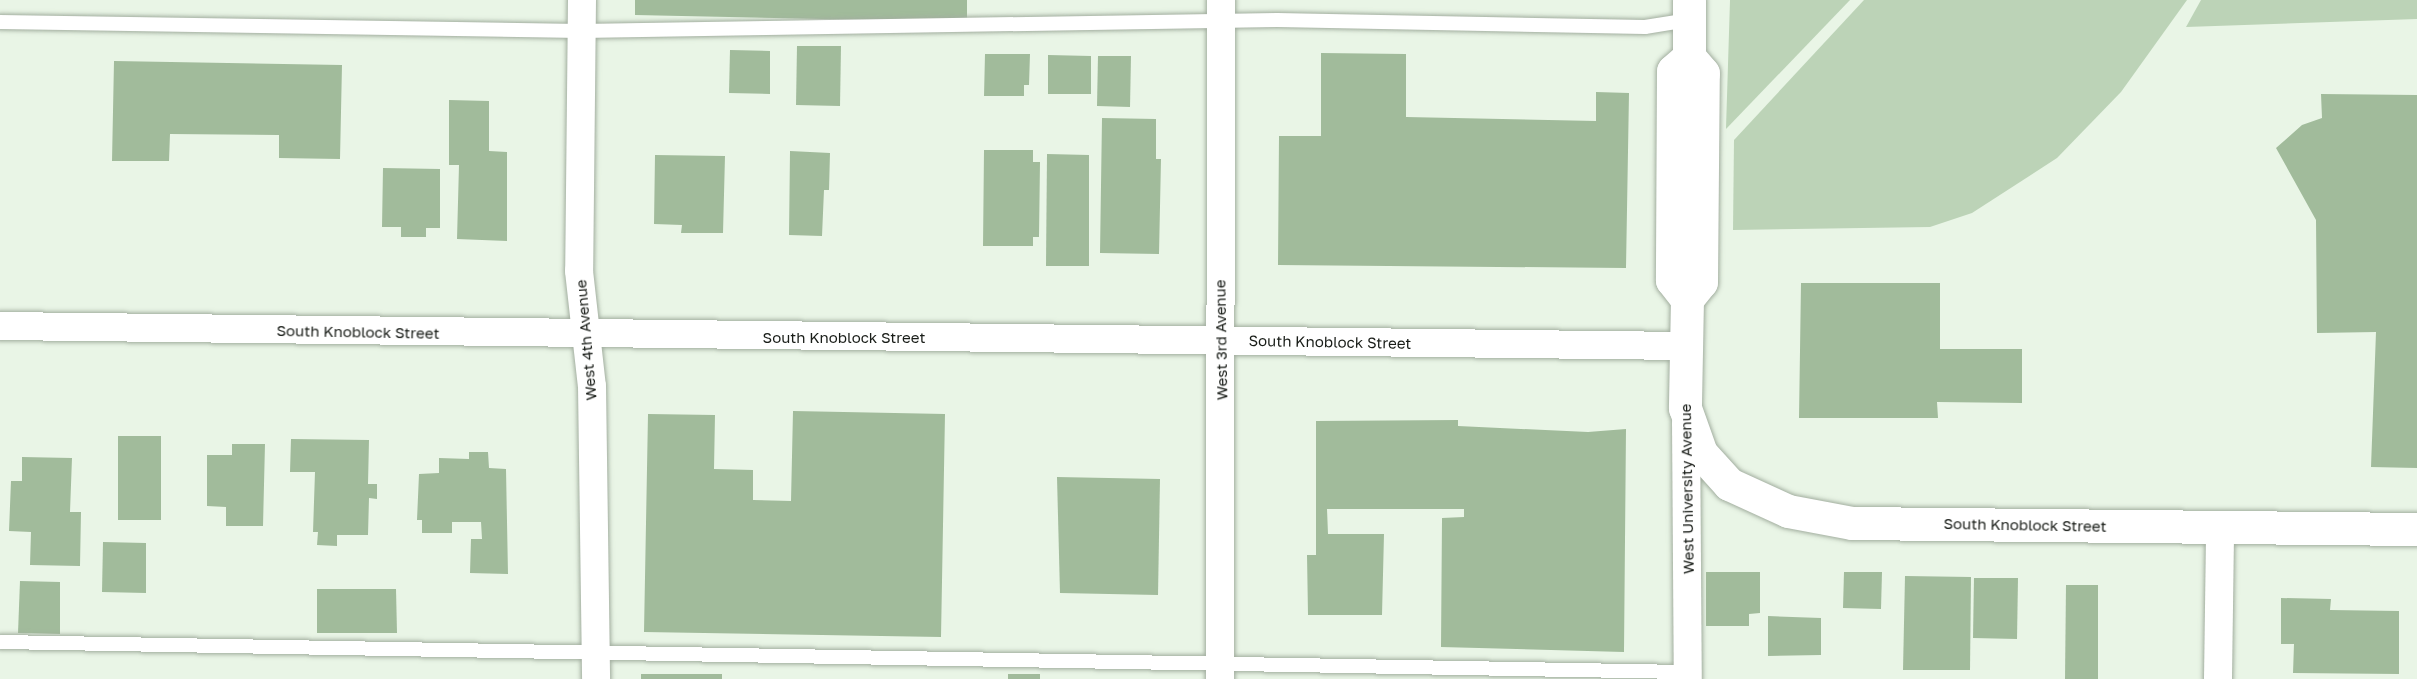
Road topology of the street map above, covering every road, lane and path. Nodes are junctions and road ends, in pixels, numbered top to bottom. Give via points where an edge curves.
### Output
1 (582, 0) edge
2 (1689, 10) edge
3 (1221, 11) edge
4 (0, 22) edge
5 (581, 31) junction
6 (0, 326) edge
7 (587, 336) junction
8 (1220, 340) junction
9 (1688, 346) junction
10 (1685, 408) junction
11 (2417, 529) edge
12 (2220, 530) junction
13 (0, 642) edge
14 (596, 666) edge
15 (1220, 671) edge
16 (1688, 675) edge
17 (2218, 679) edge

1 - 5 street, West 4th Avenue
2 - 3 lane via 1645,27
2 - 9 street, West University Avenue via 1689,57 1703,73 1701,282 1687,299
3 - 5 lane
3 - 8 street, West 3rd Avenue
4 - 5 lane
5 - 7 street, West 4th Avenue via 579,272
6 - 7 street, South Knoblock Street
7 - 8 street, South Knoblock Street
7 - 14 street, West 4th Avenue
8 - 9 street, South Knoblock Street
8 - 15 street, West 3rd Avenue
9 - 10 street, West University Avenue
10 - 12 street, South Knoblock Street via 1701,453 1729,484 1788,511 1852,523
10 - 16 street, West University Avenue
11 - 12 street, South Knoblock Street
12 - 17 street
13 - 14 lane
14 - 15 lane
15 - 16 lane

